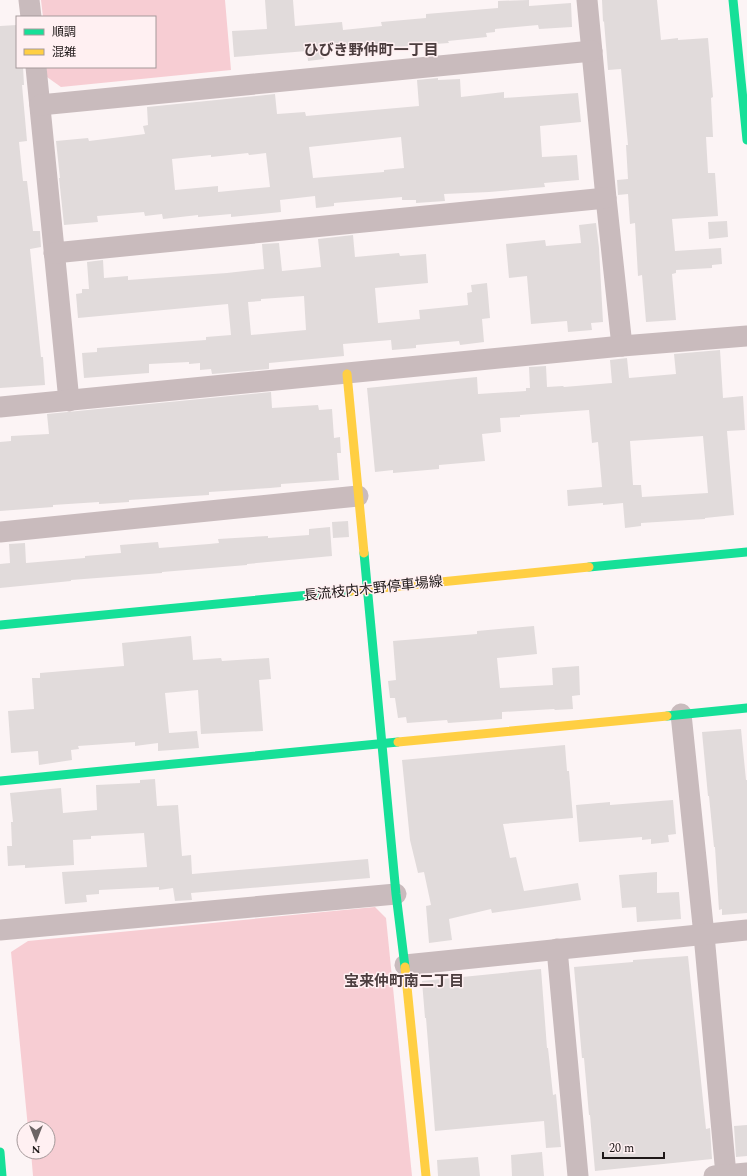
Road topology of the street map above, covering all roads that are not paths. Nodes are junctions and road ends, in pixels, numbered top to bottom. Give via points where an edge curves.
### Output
1 (29, 0) edge
2 (587, 0) edge
3 (733, 0) edge
4 (31, 16) edge
5 (741, 26) edge
6 (592, 51) junction
7 (36, 68) edge
8 (40, 105) junction
9 (747, 140) edge
10 (606, 198) junction
11 (54, 253) junction
12 (747, 336) edge
13 (622, 346) junction
14 (347, 374) junction
15 (69, 401) junction
16 (0, 407) edge
17 (358, 496) junction
18 (0, 532) edge
19 (747, 552) edge
20 (367, 588) junction
21 (0, 625) edge
22 (747, 708) edge
23 (681, 714) junction
24 (383, 743) junction
25 (0, 781) edge
26 (396, 894) junction
27 (0, 930) edge
28 (747, 930) edge
29 (704, 935) junction
30 (557, 949) junction
31 (406, 965) junction
32 (0, 1152) edge
33 (747, 1173) edge
34 (720, 1175) edge
35 (2, 1176) edge
36 (426, 1176) edge
37 (578, 1176) edge

1 - 4 street
2 - 6 street
3 - 5 street
5 - 9 street
6 - 8 street
6 - 10 street
7 - 8 street
8 - 11 street
10 - 11 street
10 - 13 street
11 - 15 street
12 - 13 street
13 - 14 street
14 - 15 street
14 - 17 street
15 - 16 street
17 - 18 street
17 - 20 street
19 - 20 street, 長流枝内木野停車場線
20 - 21 street, 長流枝内木野停車場線
20 - 24 street
22 - 23 street
23 - 24 street
23 - 29 street
24 - 25 street
24 - 26 street
26 - 27 street
26 - 31 street
28 - 29 street
29 - 30 street
29 - 34 street
30 - 31 street
30 - 37 street
31 - 36 street
32 - 35 street
33 - 34 street

